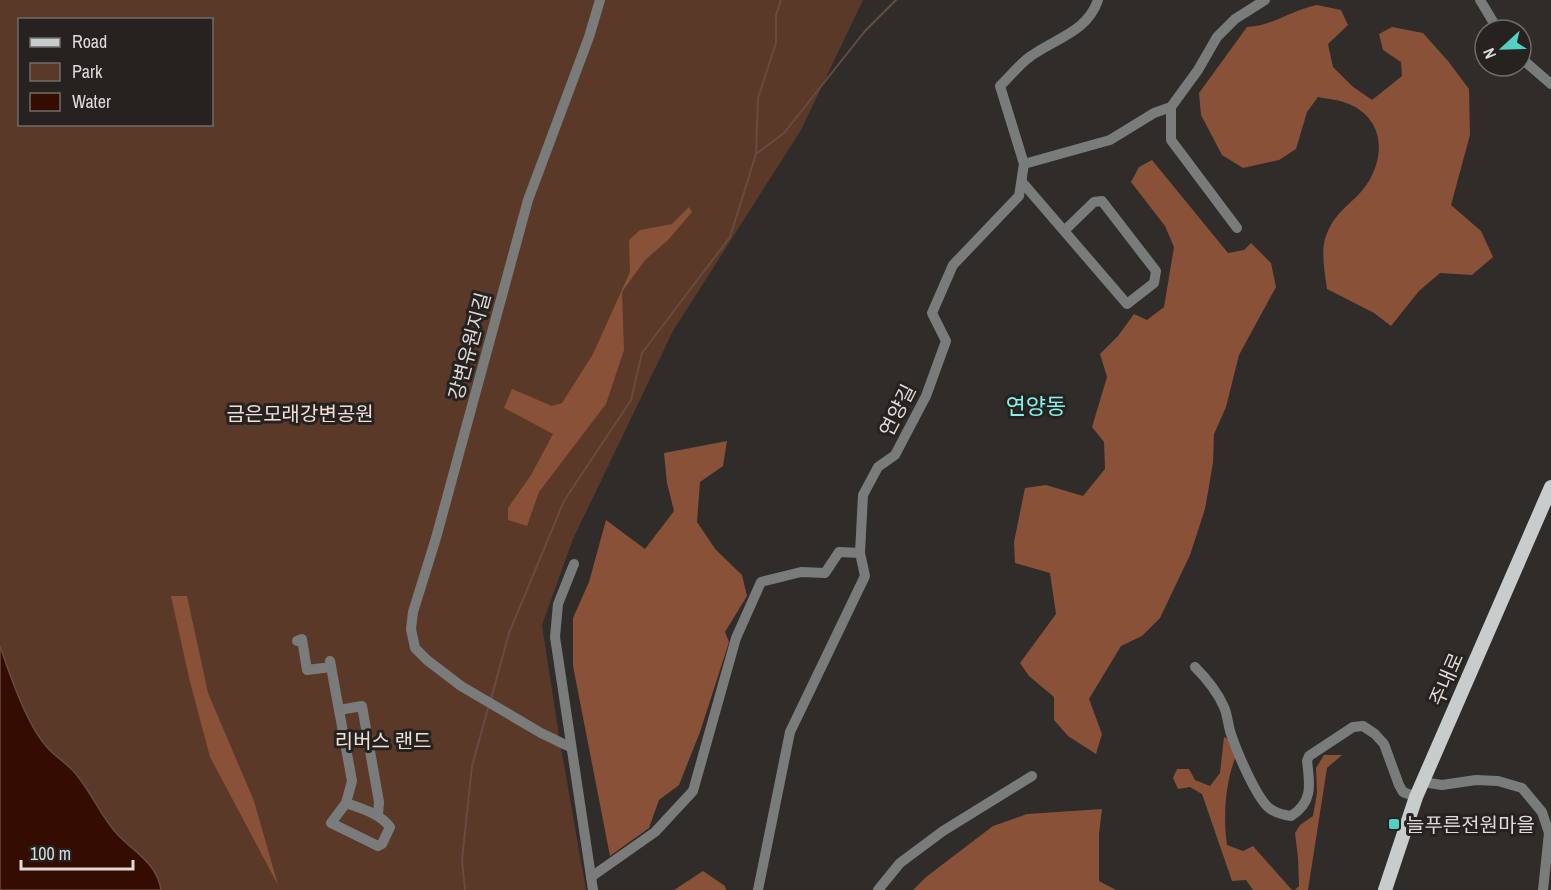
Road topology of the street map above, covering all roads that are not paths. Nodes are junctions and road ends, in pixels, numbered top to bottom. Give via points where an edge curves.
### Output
1 (600, 0) edge
2 (1098, 0) edge
3 (1265, 0) edge
4 (1480, 0) edge
5 (1491, 18) edge
6 (1533, 68) edge
7 (1551, 84) edge
8 (1171, 107) junction
9 (1024, 164) junction
10 (1022, 182) junction
11 (1237, 228) dead end
12 (1064, 231) junction
13 (1551, 488) edge
14 (860, 553) junction
15 (574, 564) dead end
16 (297, 641) dead end
17 (1195, 666) dead end
18 (339, 710) junction
19 (570, 747) junction
20 (1032, 776) dead end
21 (1423, 782) junction
22 (1416, 797) junction
23 (346, 803) junction
24 (1547, 811) edge
25 (378, 815) junction
26 (591, 877) junction
27 (593, 890) edge
28 (758, 890) edge
29 (878, 890) edge
30 (1385, 890) edge
31 (1543, 890) edge

1 - 19 street, 강변유원지길 via 528,200 411,629 415,648 461,686
2 - 9 street, 연양길 via 1090,19 1029,57 1000,87
3 - 8 street via 1235,19 1217,37
4 - 5 street
6 - 7 street
8 - 9 street via 1110,140
8 - 11 street via 1171,140
9 - 10 street, 연양길
10 - 12 street
10 - 14 street, 연양길 via 1019,196 953,265 932,313 946,341 926,396 895,454 878,467 863,495
12 - 12 street via 1127,304 1154,283 1155,271 1101,201 1094,202
13 - 21 main road, 주내로
14 - 26 street via 839,552 825,573 801,572 761,582 736,638 693,791 655,832
14 - 28 street, 연양길 via 865,576 790,732
15 - 19 street via 558,604 555,637
16 - 18 street via 302,639 307,670 331,664
17 - 22 street via 1217,692 1240,758 1261,799 1278,814 1291,816 1305,805 1309,756 1353,727 1363,726 1384,744 1403,792
18 - 23 street via 352,781
18 - 25 street via 362,706
19 - 26 street
20 - 29 street via 943,831 900,863
21 - 22 main road, 주내로
21 - 24 street via 1442,785 1498,781 1522,788
22 - 30 main road, 주내로
23 - 25 street
23 - 25 street via 331,823 378,846 390,827
24 - 31 street via 1549,833
26 - 27 street

